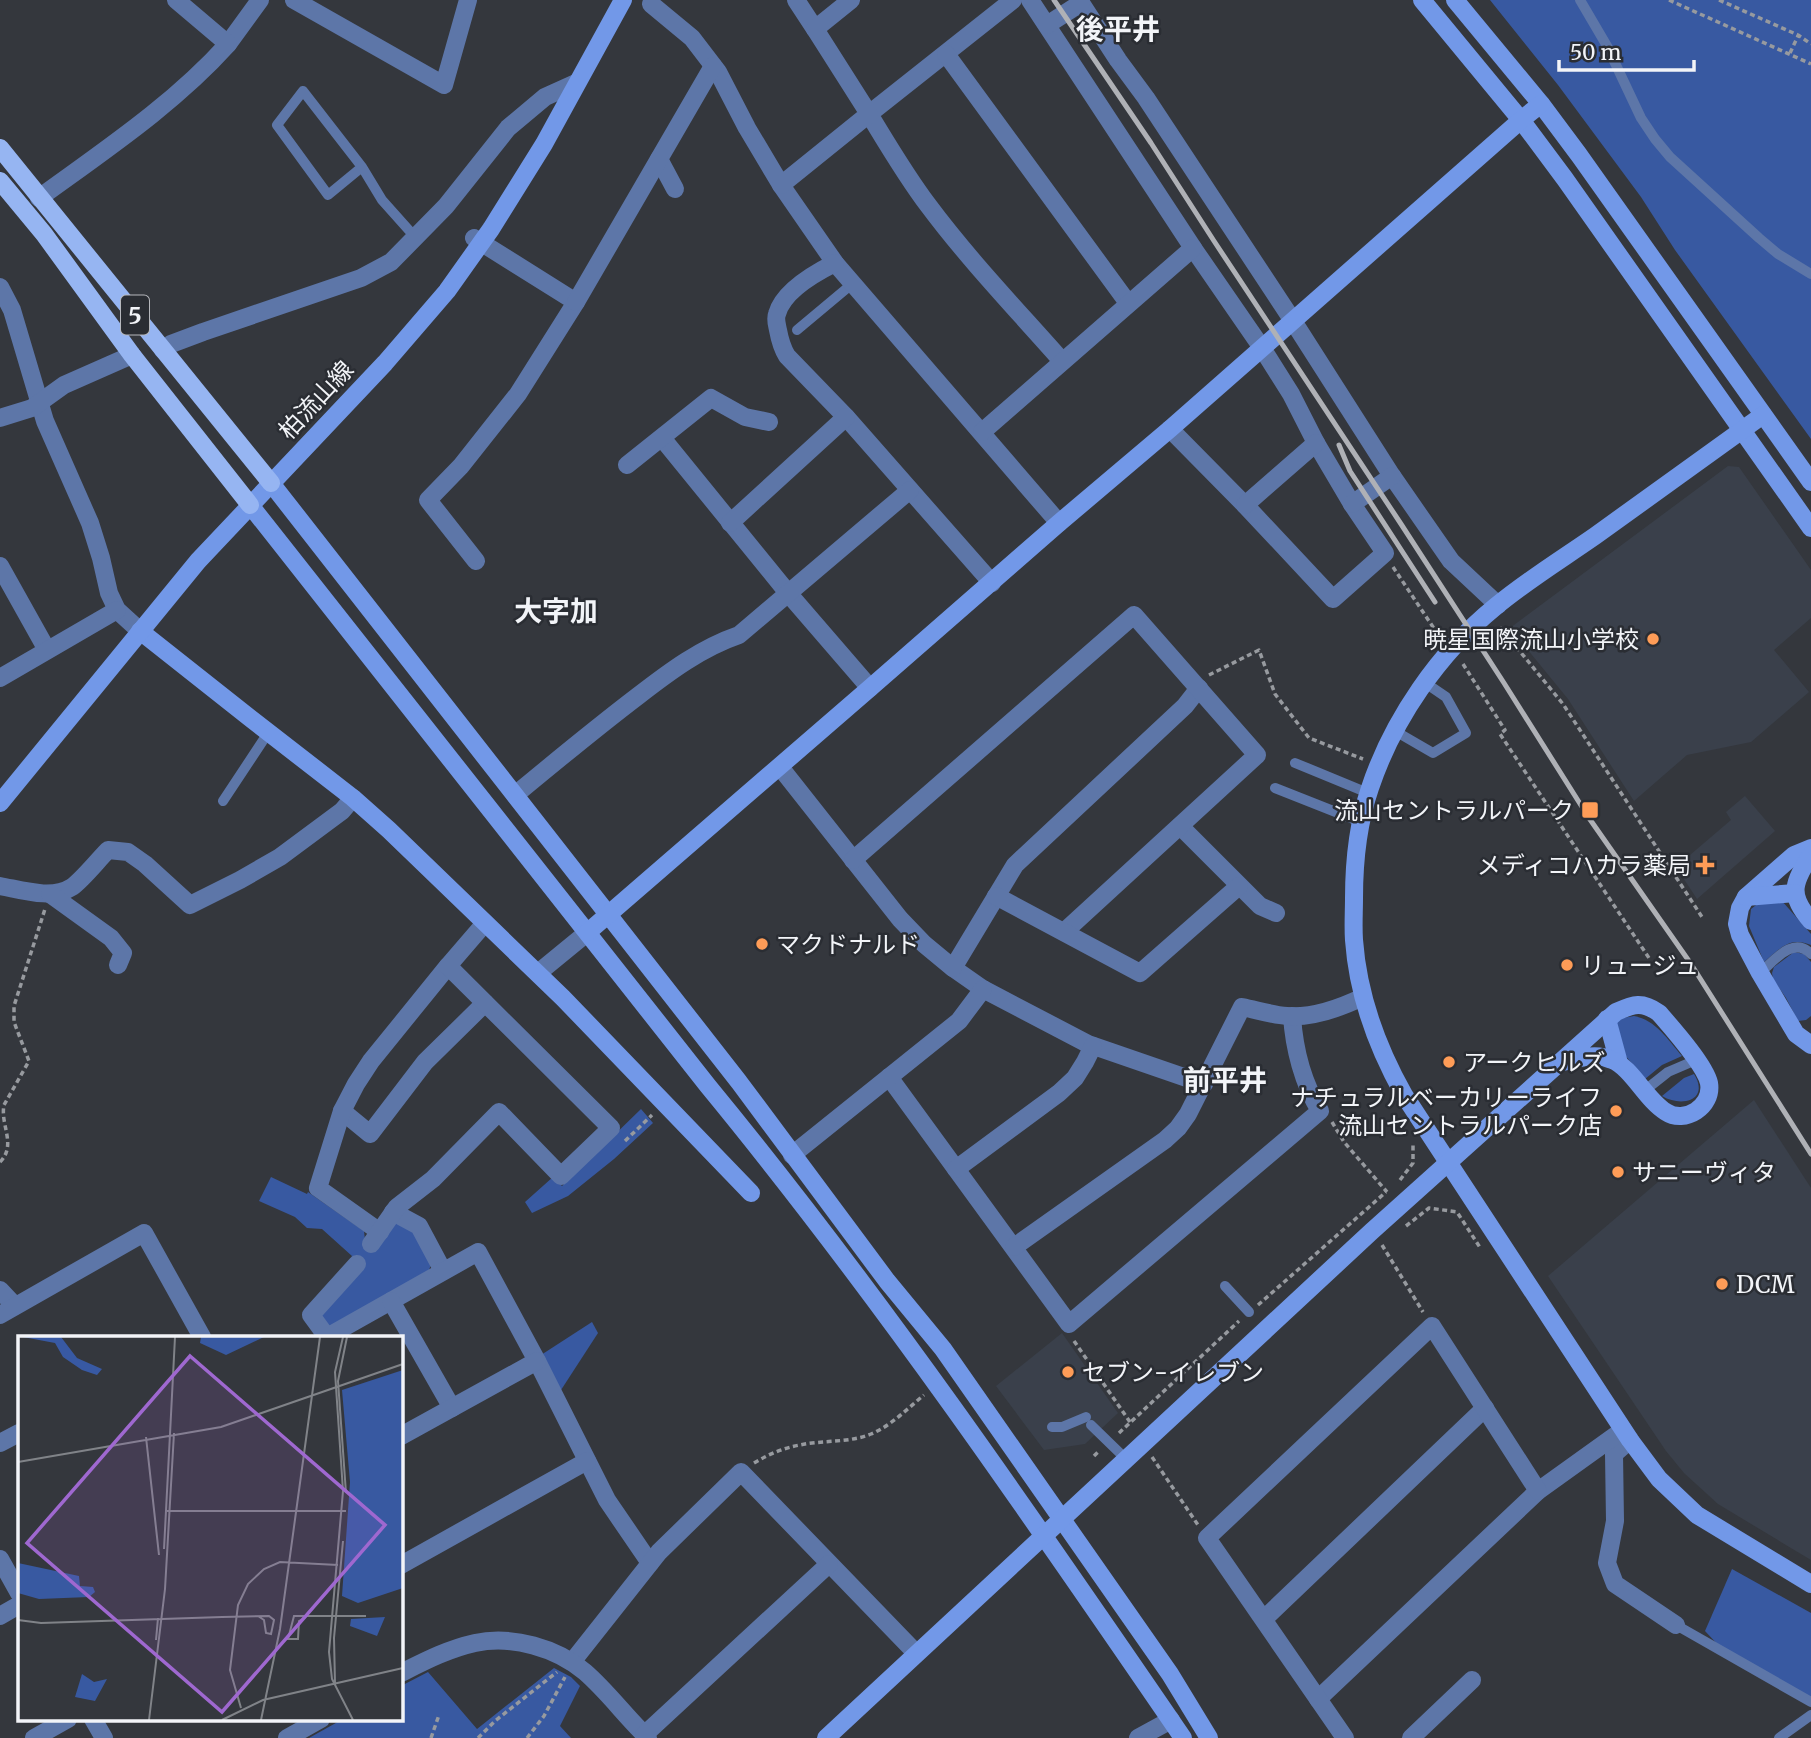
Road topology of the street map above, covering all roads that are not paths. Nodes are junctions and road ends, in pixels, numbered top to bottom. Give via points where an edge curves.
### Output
1 (176, 0) edge
2 (260, 0) edge
3 (294, 0) edge
4 (468, 0) edge
5 (623, 0) edge
6 (796, 0) edge
7 (850, 0) edge
8 (1013, 0) edge
9 (1030, 0) edge
10 (1422, 0) edge
11 (1455, 0) edge
12 (1580, 0) edge
13 (1080, 2) edge
14 (651, 4) dead end
15 (1047, 25) junction
16 (814, 29) junction
17 (228, 44) junction
18 (946, 54) junction
19 (713, 66) junction
20 (576, 83) junction
21 (1541, 104) junction
22 (869, 114) junction
23 (1521, 120) junction
24 (0, 148) edge
25 (659, 159) junction
26 (362, 167) junction
27 (0, 181) edge
28 (781, 185) junction
29 (675, 189) dead end
30 (40, 198) junction
31 (415, 237) junction
32 (477, 241) junction
33 (1193, 248) junction
34 (835, 263) junction
35 (1811, 274) edge
36 (852, 284) junction
37 (0, 287) edge
38 (576, 302) junction
39 (1128, 303) junction
40 (1293, 321) junction
41 (797, 330) dead end
42 (1262, 348) junction
43 (163, 350) junction
44 (132, 355) junction
45 (1062, 361) junction
46 (40, 402) junction
47 (1763, 415) junction
48 (846, 416) junction
49 (0, 418) edge
50 (769, 422) dead end
51 (1170, 429) junction
52 (1741, 431) junction
53 (982, 432) junction
54 (662, 438) junction
55 (1316, 443) junction
56 (627, 465) dead end
57 (1392, 476) junction
58 (1811, 482) edge
59 (271, 483) junction
60 (910, 490) junction
61 (1352, 504) junction
62 (250, 505) junction
63 (1245, 505) junction
64 (730, 523) junction
65 (1059, 523) junction
66 (1811, 528) edge
67 (476, 561) dead end
68 (0, 566) edge
69 (992, 583) junction
70 (789, 593) junction
71 (1498, 604) junction
72 (117, 610) junction
73 (140, 631) junction
74 (47, 650) junction
75 (0, 678) edge
76 (1424, 682) junction
77 (870, 688) junction
78 (1199, 688) junction
79 (1395, 731) junction
80 (268, 733) junction
81 (1294, 763) dead end
82 (780, 766) junction
83 (1275, 789) dead end
84 (1368, 793) junction
85 (515, 795) junction
86 (353, 798) junction
87 (223, 801) dead end
88 (0, 803) edge
89 (1361, 822) junction
90 (1180, 826) junction
91 (1811, 848) edge
92 (1811, 855) edge
93 (853, 860) junction
94 (0, 886) edge
95 (1239, 886) junction
96 (1795, 893) junction
97 (50, 894) junction
98 (996, 896) junction
99 (1746, 897) junction
100 (1276, 913) dead end
101 (609, 915) junction
102 (1811, 921) edge
103 (485, 923) junction
104 (588, 932) junction
105 (1064, 932) junction
106 (1811, 954) edge
107 (118, 965) dead end
108 (448, 966) junction
109 (953, 968) junction
110 (537, 973) junction
111 (1760, 974) junction
112 (983, 989) junction
113 (1363, 997) junction
114 (485, 1003) junction
115 (1292, 1016) junction
116 (1607, 1019) junction
117 (1807, 1038) edge
118 (1093, 1046) junction
119 (1696, 1060) junction
120 (1559, 1063) junction
121 (1619, 1063) junction
122 (889, 1077) junction
123 (1204, 1084) junction
124 (1644, 1091) junction
125 (342, 1111) junction
126 (792, 1155) junction
127 (1449, 1162) junction
128 (956, 1169) junction
129 (751, 1193) dead end
130 (393, 1212) junction
131 (1014, 1247) junction
132 (357, 1264) dead end
133 (443, 1271) junction
134 (1225, 1286) dead end
135 (0, 1290) edge
136 (391, 1301) junction
137 (8, 1311) edge
138 (1249, 1312) road end
139 (198, 1336) edge
140 (326, 1336) edge
141 (329, 1336) edge
142 (537, 1361) junction
143 (452, 1408) junction
144 (1485, 1408) junction
145 (1052, 1427) dead end
146 (18, 1434) edge
147 (402, 1435) edge
148 (1627, 1435) junction
149 (0, 1443) edge
150 (1126, 1459) junction
151 (587, 1461) junction
152 (1538, 1491) junction
153 (1062, 1518) junction
154 (1042, 1536) junction
155 (0, 1559) edge
156 (650, 1563) junction
157 (402, 1564) edge
158 (829, 1564) junction
159 (1811, 1584) edge
160 (18, 1591) edge
161 (18, 1606) edge
162 (0, 1616) edge
163 (1264, 1619) junction
164 (1676, 1625) joint
165 (916, 1653) junction
166 (569, 1661) junction
167 (402, 1672) edge
168 (1472, 1680) dead end
169 (1318, 1699) junction
170 (1811, 1702) edge
171 (1811, 1716) edge
172 (66, 1720) edge
173 (94, 1720) edge
174 (319, 1720) edge
175 (1171, 1720) junction
176 (646, 1736) edge
177 (34, 1738) edge
178 (104, 1738) edge
179 (287, 1738) edge
180 (825, 1738) edge
181 (1138, 1738) edge
182 (1183, 1738) edge
183 (1209, 1738) edge
184 (1345, 1738) edge
185 (1411, 1738) edge
186 (1779, 1738) edge

1 - 17 street
2 - 17 street
3 - 4 street via 444,85
5 - 20 street, 柏流山線
6 - 16 street
7 - 16 street
8 - 18 street
9 - 15 street
10 - 23 street
11 - 21 street
12 - 35 lane via 1655,139 1759,238
13 - 15 street
13 - 40 street
14 - 19 street via 692,38
15 - 33 street
16 - 22 street
17 - 30 street via 182,91
18 - 22 street
18 - 39 street
19 - 25 street
19 - 28 street
20 - 31 street via 545,97 509,128
20 - 32 street, 柏流山線 via 544,144
21 - 23 street
21 - 47 street
22 - 28 street
22 - 45 street via 926,204
23 - 40 street
23 - 52 street
24 - 30 main road, 5
25 - 29 street
25 - 38 street
26 - 26 lane via 328,195 276,125 303,92
26 - 31 lane via 382,200
27 - 44 main road, 5
28 - 34 street
30 - 43 main road, 5
31 - 43 street via 391,262 361,278
32 - 38 street
32 - 59 street, 柏流山線 via 447,291
33 - 39 street
33 - 42 street
34 - 36 street
34 - 48 street via 796,288 775,316 781,347
36 - 41 lane
36 - 53 street
37 - 46 street via 12,310
38 - 67 street via 518,394 428,500
39 - 45 street
40 - 42 street
40 - 57 street
42 - 51 street
42 - 55 street
43 - 59 main road, 5
44 - 46 street via 64,385
44 - 62 main road, 5
45 - 53 street
46 - 49 street
46 - 72 street via 90,523
47 - 52 street
47 - 58 street
48 - 60 street
48 - 64 street
50 - 54 street via 745,417 711,398
51 - 63 street
51 - 65 street
52 - 66 street
52 - 71 street
53 - 65 street
54 - 56 street
54 - 64 street
55 - 61 street
55 - 63 street
57 - 61 street
57 - 71 street via 1451,561
59 - 62 street, 柏流山線
59 - 85 street
60 - 69 street
60 - 70 street
61 - 63 street via 1385,553 1333,599
62 - 73 street, 柏流山線
62 - 104 street
64 - 70 street
65 - 69 street
68 - 74 street
69 - 77 street
70 - 77 street
70 - 85 street via 739,635 657,681
71 - 76 street
72 - 73 street
72 - 74 street
73 - 80 street
73 - 88 street, 柏流山線
74 - 75 street
76 - 79 street
76 - 79 lane via 1446,697 1466,733 1433,753
77 - 82 street
78 - 90 street via 1257,755
78 - 93 street via 1134,615
78 - 98 street via 1015,865
79 - 84 street
80 - 86 street
80 - 87 lane
81 - 84 lane
82 - 93 street
82 - 101 street
83 - 89 lane
84 - 89 street
85 - 101 street
86 - 97 street via 280,857 190,905 128,852 108,850 73,887
86 - 103 street
89 - 113 street via 1354,865 1354,941
90 - 95 street
90 - 105 street
91 - 99 street via 1794,855
92 - 96 street via 1797,878
93 - 109 street via 900,919
94 - 97 street
95 - 100 street via 1260,906
95 - 105 street via 1140,973
96 - 99 street
96 - 102 street
97 - 107 street via 111,938 123,953
98 - 105 street
98 - 109 street
99 - 111 street via 1737,925
101 - 104 street
101 - 126 street
103 - 108 street
103 - 110 street
104 - 110 street
104 - 154 street via 778,1171
106 - 111 lane via 1801,948 1787,949
108 - 114 street
108 - 125 street via 371,1060
109 - 112 street
110 - 129 street
111 - 117 street via 1796,1034
112 - 118 street
112 - 122 street via 959,1021
113 - 115 street via 1321,1013
113 - 127 street via 1389,1068
114 - 125 street via 425,1062 370,1134
114 - 130 street via 611,1128 561,1176 499,1112
115 - 123 street via 1242,1007
115 - 131 street via 1298,1058 1320,1111 1069,1324
116 - 119 street via 1634,1004 1650,1006
116 - 120 street
116 - 121 street
118 - 123 street
118 - 128 street via 1075,1078 1059,1093
119 - 124 lane via 1668,1072
119 - 124 street via 1709,1083 1704,1105 1695,1112 1667,1113
120 - 121 street via 1600,1056
120 - 127 street
121 - 124 street
122 - 126 street
122 - 128 street
123 - 131 street via 1188,1114 1165,1140
125 - 130 street via 318,1188 375,1238
126 - 153 street via 943,1349
127 - 148 street
127 - 150 street
128 - 131 street
130 - 133 street via 419,1226
132 - 140 street via 311,1315
133 - 136 street
133 - 142 street via 478,1252
134 - 138 lane
135 - 137 street
136 - 141 street
136 - 143 street
137 - 139 street via 144,1233
142 - 143 street
142 - 151 street
143 - 147 street
144 - 152 street
144 - 163 street
144 - 163 street via 1432,1326 1207,1538
145 - 150 lane via 1088,1421
146 - 149 street
148 - 152 street
148 - 159 street via 1660,1479 1697,1516
148 - 164 street via 1614,1454 1615,1521 1607,1563 1615,1584
150 - 153 street
151 - 156 street
151 - 157 street
152 - 169 street
153 - 154 street
153 - 183 street
154 - 165 street
154 - 175 street
155 - 160 street
156 - 158 street via 741,1472
156 - 166 street
158 - 165 street
158 - 176 street
161 - 162 street
163 - 169 street
164 - 170 lane
165 - 180 street
166 - 167 street via 543,1648 478,1642
166 - 176 street
168 - 185 street
169 - 184 street
171 - 186 lane
172 - 177 street
173 - 178 street
174 - 179 street
175 - 181 street
175 - 182 street

